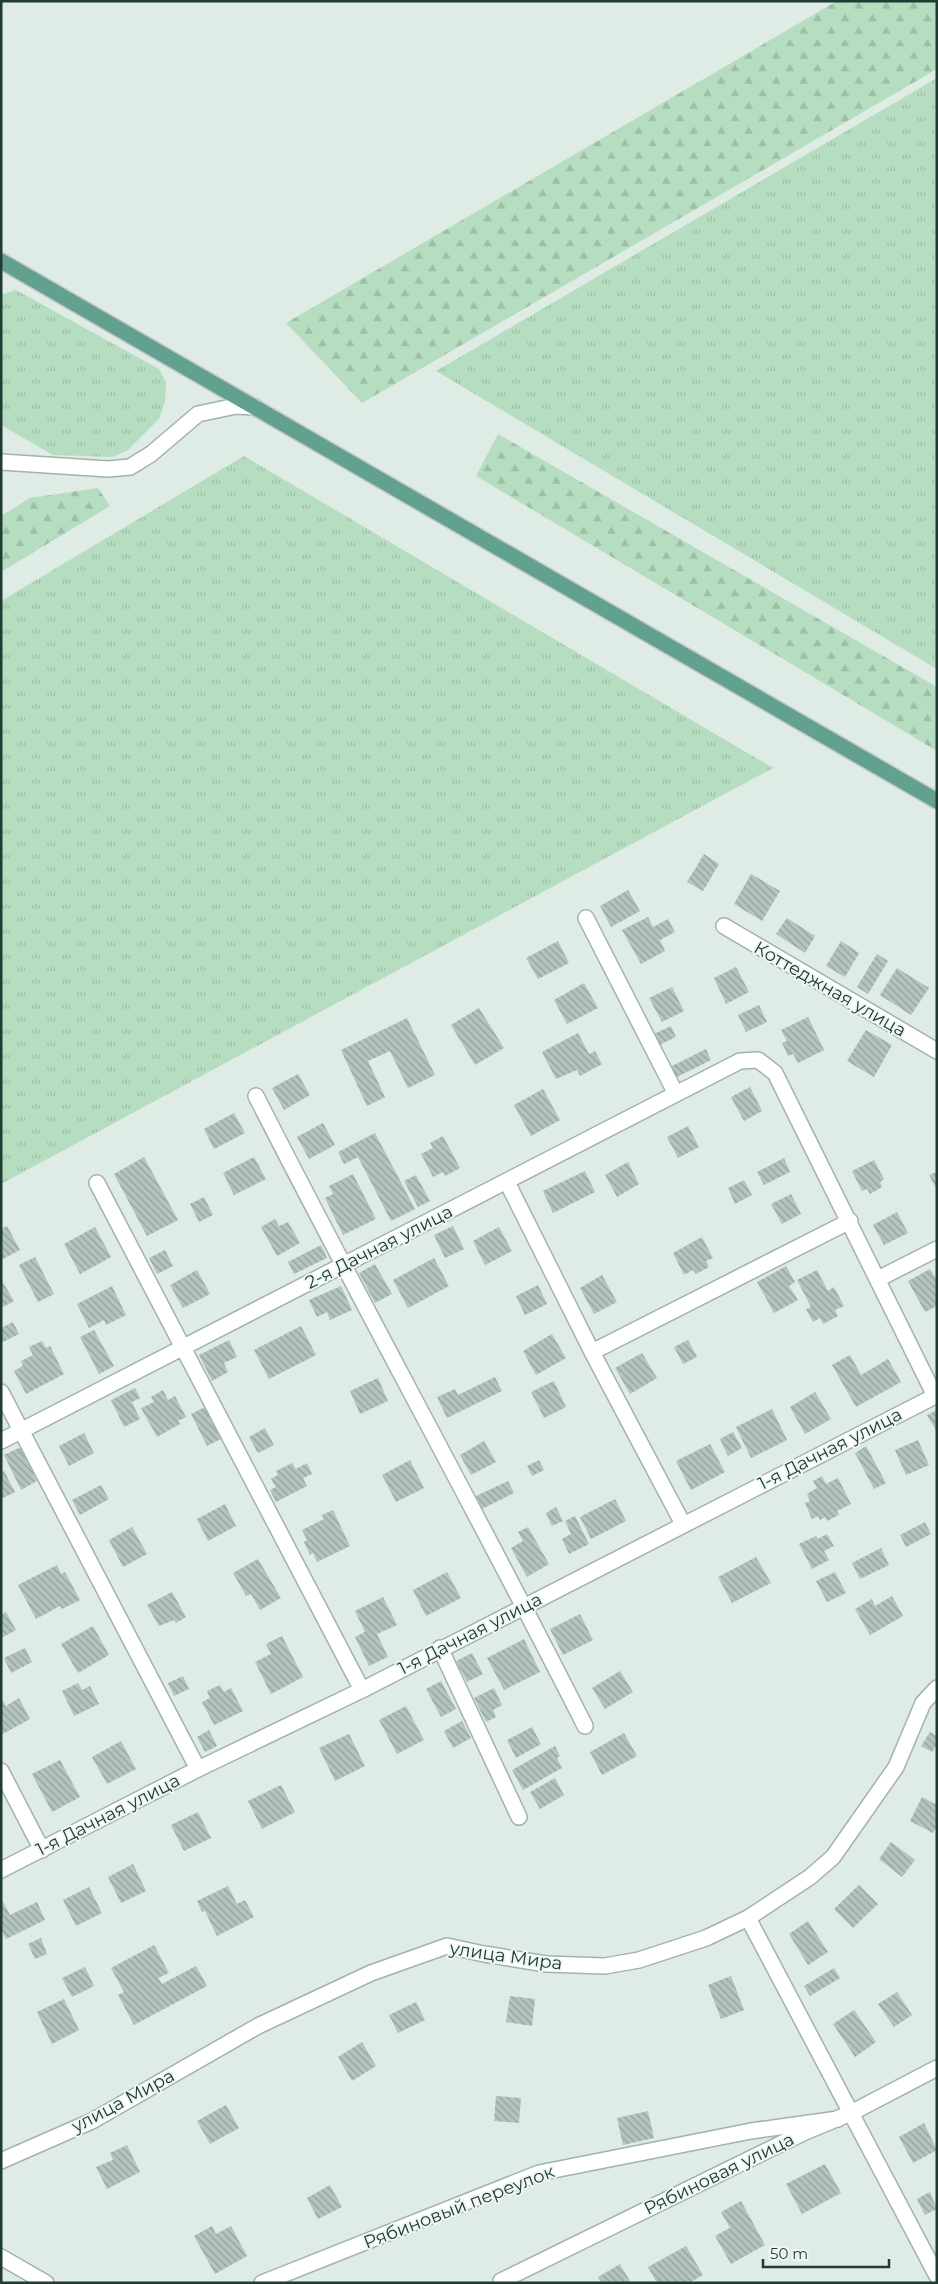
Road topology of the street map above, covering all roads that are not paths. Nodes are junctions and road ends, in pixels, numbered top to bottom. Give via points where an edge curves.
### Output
1 (1, 261) edge
2 (1, 271) edge
3 (236, 406) junction
4 (255, 407) junction
5 (1, 462) edge
6 (633, 626) junction
7 (937, 801) edge
8 (586, 918) dead end
9 (724, 926) dead end
10 (937, 1051) edge
11 (676, 1094) junction
12 (256, 1096) dead end
13 (507, 1182) junction
14 (97, 1183) dead end
15 (850, 1221) junction
16 (937, 1249) edge
17 (342, 1266) junction
18 (878, 1279) junction
19 (183, 1347) junction
20 (592, 1352) junction
21 (1, 1392) edge
22 (936, 1395) edge
23 (21, 1431) junction
24 (1, 1441) edge
25 (683, 1524) junction
26 (525, 1606) junction
27 (440, 1648) junction
28 (937, 1688) edge
29 (362, 1690) junction
30 (585, 1726) dead end
31 (198, 1769) junction
32 (1, 1771) edge
33 (519, 1817) dead end
34 (42, 1850) junction
35 (1, 1870) edge
36 (748, 1918) junction
37 (937, 2068) edge
38 (844, 2116) junction
39 (1, 2161) edge
40 (1, 2257) edge
41 (937, 2276) edge
42 (501, 2282) dead end
43 (46, 2283) edge
44 (262, 2283) edge

1 - 4 main road
2 - 3 main road
3 - 4 street
3 - 5 street via 198,414 151,454 130,467 108,469
3 - 6 main road via 536,581
4 - 6 main road
6 - 7 main road
8 - 11 street
9 - 10 street, Коттеджная улица
11 - 13 street, 2-я Дачная улица
11 - 15 street, 2-я Дачная улица via 740,1061 758,1060 775,1073
12 - 17 street
13 - 17 street, 2-я Дачная улица
13 - 20 street
14 - 19 street
15 - 18 street
15 - 20 street
16 - 18 street
17 - 19 street, 2-я Дачная улица
17 - 26 street
18 - 22 street
19 - 23 street, 2-я Дачная улица
19 - 29 street
20 - 25 street
21 - 23 street
22 - 25 street, 1-я Дачная улица
23 - 24 street, 2-я Дачная улица
23 - 31 street
25 - 26 street, 1-я Дачная улица
26 - 27 street, 1-я Дачная улица
26 - 30 street
27 - 29 street, 1-я Дачная улица
27 - 33 street
28 - 36 street, улица Мира via 923,1703 896,1767 833,1857 810,1877
29 - 31 street, 1-я Дачная улица
31 - 34 street, 1-я Дачная улица
32 - 34 street
34 - 35 street, 1-я Дачная улица
36 - 38 street
36 - 39 street, улица Мира via 706,1938 639,1960 605,1966 546,1964 448,1946 371,1973 258,2026 92,2121
37 - 38 street, Рябиновая улица
38 - 41 street
38 - 42 street, Рябиновая улица via 805,2132
38 - 44 street, Рябиновый переулок via 540,2173
40 - 43 street

